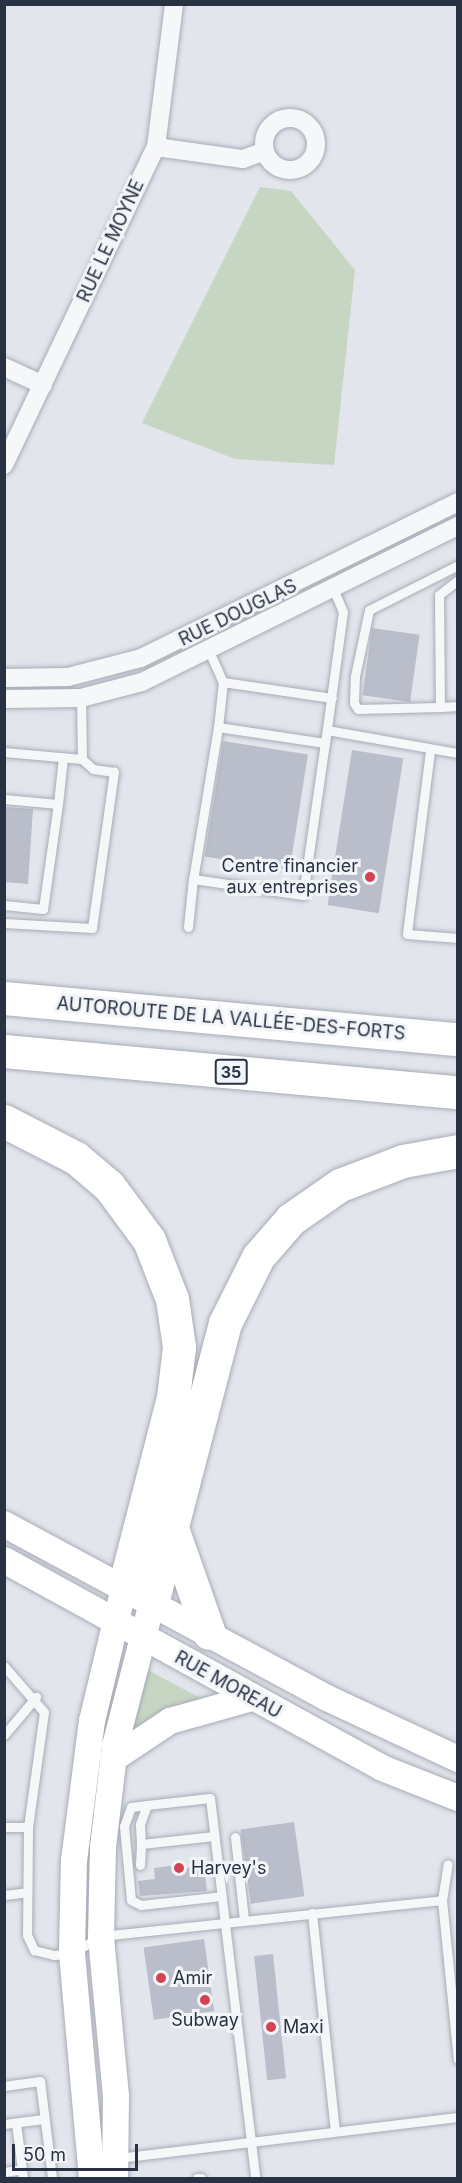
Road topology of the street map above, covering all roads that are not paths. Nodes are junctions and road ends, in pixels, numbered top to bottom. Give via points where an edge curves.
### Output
1 (174, 4) edge
2 (156, 147) junction
3 (265, 151) dead end
4 (4, 367) edge
5 (43, 385) junction
6 (4, 465) edge
7 (458, 502) edge
8 (458, 526) edge
9 (458, 565) edge
10 (458, 580) edge
11 (333, 588) junction
12 (209, 651) junction
13 (4, 678) edge
14 (224, 682) junction
15 (81, 698) junction
16 (332, 698) junction
17 (4, 699) edge
18 (458, 706) edge
19 (440, 707) junction
20 (218, 727) junction
21 (327, 730) junction
22 (325, 742) junction
23 (4, 752) edge
24 (430, 752) junction
25 (458, 753) edge
26 (63, 757) junction
27 (82, 759) junction
28 (4, 798) edge
29 (58, 804) junction
30 (193, 879) junction
31 (4, 905) edge
32 (4, 923) edge
33 (188, 927) dead end
34 (458, 938) edge
35 (4, 999) edge
36 (458, 1039) edge
37 (4, 1051) edge
38 (458, 1092) edge
39 (4, 1121) edge
40 (458, 1151) edge
41 (4, 1524) edge
42 (173, 1531) junction
43 (4, 1560) edge
44 (138, 1595) junction
45 (116, 1622) junction
46 (209, 1633) junction
47 (142, 1637) junction
48 (4, 1666) edge
49 (36, 1697) junction
50 (252, 1698) junction
51 (4, 1736) edge
52 (113, 1759) junction
53 (458, 1760) edge
54 (458, 1798) edge
55 (147, 1805) junction
56 (4, 1827) edge
57 (28, 1827) junction
58 (214, 1836) junction
59 (235, 1837) dead end
60 (141, 1844) junction
61 (448, 1863) dead end
62 (140, 1865) dead end
63 (27, 1892) junction
64 (4, 1895) edge
65 (222, 1896) junction
66 (442, 1900) junction
67 (312, 1913) junction
68 (244, 1920) junction
69 (225, 1922) junction
70 (101, 1936) junction
71 (72, 1953) junction
72 (458, 2059) edge
73 (4, 2086) edge
74 (458, 2117) edge
75 (45, 2119) junction
76 (16, 2123) junction
77 (4, 2124) edge
78 (334, 2131) junction
79 (251, 2140) junction
80 (102, 2169) edge
81 (4, 2172) edge
82 (22, 2174) edge
83 (52, 2178) edge
84 (255, 2178) edge

1 - 2 street, RUE LE MOYNE
2 - 3 street via 243,159
2 - 5 street, RUE LE MOYNE
4 - 5 street
5 - 6 street, RUE LE MOYNE
7 - 13 street, RUE DOUGLAS via 141,658 68,678
8 - 11 street, RUE DOUGLAS
9 - 19 lane via 369,610 356,676 354,703 358,709
10 - 19 lane via 439,595
11 - 12 street, RUE DOUGLAS
11 - 16 lane via 343,612
12 - 14 lane
12 - 15 street, RUE DOUGLAS via 142,682
14 - 16 lane
14 - 20 lane
15 - 17 street, RUE DOUGLAS
15 - 27 lane
16 - 21 lane
18 - 19 lane
20 - 22 lane
20 - 30 lane
21 - 22 lane
21 - 24 lane via 417,744
22 - 30 lane via 303,895
23 - 26 lane
24 - 25 lane
24 - 34 lane via 407,934
26 - 27 lane
26 - 29 lane
27 - 32 lane via 93,770 114,772 92,928
28 - 29 lane
29 - 31 lane via 43,909
30 - 33 lane
35 - 36 highway, AUTOROUTE DE LA VALLÉE-DES-FORTS
37 - 38 highway, 35
39 - 44 highway via 76,1158 121,1199 155,1252 172,1299 178,1347 173,1397
40 - 42 highway via 403,1161 340,1185 298,1213 263,1250 225,1323
41 - 44 street, RUE MOREAU
42 - 44 highway
42 - 46 highway
43 - 45 street, RUE MOREAU
44 - 45 street
44 - 46 street, RUE MOREAU
44 - 47 street
45 - 47 street, RUE MOREAU
45 - 71 street via 81,1787
46 - 53 street, RUE MOREAU via 378,1725
47 - 50 street, RUE MOREAU
47 - 52 street
48 - 49 lane
49 - 51 lane
49 - 57 lane via 45,1720
50 - 52 street via 171,1721
50 - 54 street, RUE MOREAU via 382,1768
52 - 70 street
55 - 58 lane via 210,1798
55 - 60 lane via 140,1824
55 - 65 lane via 131,1807 124,1826 131,1900 141,1905
56 - 57 lane
57 - 63 lane
58 - 60 lane
58 - 65 lane
59 - 68 lane
60 - 62 lane
61 - 66 lane
63 - 64 lane
63 - 71 lane via 27,1935 34,1950 46,1955
65 - 69 lane
66 - 67 lane
66 - 72 lane
67 - 68 lane
67 - 78 lane
68 - 69 lane
69 - 70 lane
69 - 79 lane
70 - 71 lane
70 - 80 street via 116,2096
71 - 80 street
73 - 75 lane via 40,2081
74 - 78 lane
75 - 76 lane
75 - 83 lane
76 - 77 lane
76 - 82 lane
78 - 79 lane
79 - 80 lane
79 - 84 lane
81 - 82 lane

